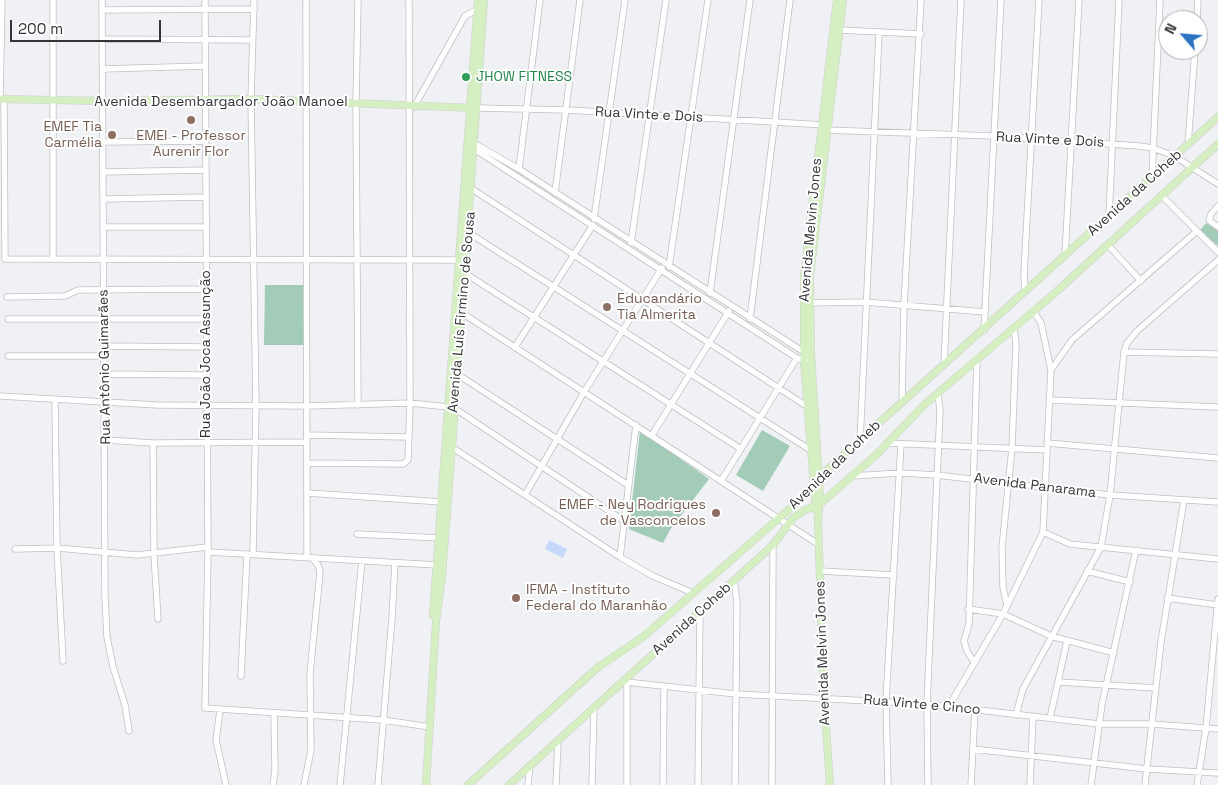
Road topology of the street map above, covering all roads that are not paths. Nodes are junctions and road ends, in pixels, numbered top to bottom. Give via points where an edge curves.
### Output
1 (2, 0) edge
2 (53, 0) edge
3 (102, 0) edge
4 (205, 0) edge
5 (254, 0) edge
6 (306, 0) edge
7 (358, 0) edge
8 (409, 0) edge
9 (478, 0) edge
10 (484, 0) edge
11 (540, 0) edge
12 (580, 0) edge
13 (625, 0) edge
14 (666, 0) edge
15 (708, 0) edge
16 (750, 0) edge
17 (790, 0) edge
18 (837, 0) edge
19 (843, 0) edge
20 (921, 0) edge
21 (961, 0) edge
22 (1001, 0) edge
23 (1038, 0) edge
24 (1079, 0) edge
25 (1120, 0) edge
26 (1160, 0) edge
27 (478, 9) junction
28 (102, 10) junction
29 (205, 10) junction
30 (254, 10) junction
31 (1, 11) edge
32 (839, 30) junction
33 (879, 33) junction
34 (921, 34) junction
35 (205, 38) junction
36 (102, 40) junction
37 (252, 40) junction
38 (1194, 60) edge
39 (205, 66) junction
40 (103, 68) junction
41 (1, 99) edge
42 (251, 99) junction
43 (53, 100) junction
44 (204, 100) junction
45 (305, 100) junction
46 (103, 101) junction
47 (356, 103) junction
48 (411, 107) junction
49 (474, 108) junction
50 (526, 108) junction
51 (568, 110) junction
52 (609, 113) junction
53 (651, 115) junction
54 (1218, 117) edge
55 (692, 118) junction
56 (733, 119) junction
57 (775, 121) junction
58 (824, 128) junction
59 (874, 133) junction
60 (914, 134) junction
61 (954, 136) junction
62 (993, 136) junction
63 (1033, 139) junction
64 (204, 141) junction
65 (104, 142) junction
66 (1072, 142) junction
67 (1112, 144) junction
68 (1188, 144) junction
69 (1218, 144) edge
70 (472, 145) junction
71 (1153, 148) junction
72 (1174, 156) junction
73 (1193, 167) junction
74 (519, 169) junction
75 (204, 170) junction
76 (104, 172) junction
77 (1152, 177) junction
78 (1218, 184) edge
79 (472, 189) junction
80 (555, 193) junction
81 (1162, 196) junction
82 (204, 198) junction
83 (468, 198) junction
84 (103, 199) junction
85 (1218, 206) edge
86 (1109, 216) junction
87 (594, 222) junction
88 (1215, 226) edge
89 (104, 227) junction
90 (205, 227) junction
91 (1197, 231) junction
92 (469, 233) junction
93 (631, 243) junction
94 (1108, 245) junction
95 (1218, 252) edge
96 (573, 256) junction
97 (1065, 256) junction
98 (53, 258) junction
99 (103, 259) junction
100 (408, 259) junction
101 (306, 260) junction
102 (358, 260) junction
103 (460, 260) junction
104 (1218, 260) edge
105 (205, 261) junction
106 (255, 261) junction
107 (665, 267) junction
108 (466, 274) junction
109 (1141, 281) junction
110 (554, 286) junction
111 (104, 289) junction
112 (206, 289) junction
113 (1025, 292) junction
114 (710, 293) junction
115 (7, 297) dead end
116 (642, 299) junction
117 (865, 302) junction
118 (807, 303) junction
119 (904, 305) junction
120 (945, 308) junction
121 (730, 310) junction
122 (460, 312) junction
123 (985, 312) junction
124 (1034, 312) junction
125 (104, 317) junction
126 (534, 317) junction
127 (8, 319) dead end
128 (206, 319) junction
129 (750, 319) junction
130 (1014, 328) junction
131 (984, 330) junction
132 (622, 331) junction
133 (709, 344) junction
134 (104, 346) junction
135 (207, 347) junction
136 (515, 347) junction
137 (1124, 352) junction
138 (808, 354) junction
139 (1218, 354) edge
140 (8, 356) dead end
141 (104, 356) junction
142 (797, 358) junction
143 (976, 360) junction
144 (603, 362) junction
145 (808, 362) junction
146 (944, 365) junction
147 (1051, 370) junction
148 (104, 374) junction
149 (457, 374) junction
150 (689, 374) junction
151 (206, 375) junction
152 (779, 388) junction
153 (584, 392) junction
154 (938, 393) junction
155 (0, 396) edge
156 (1050, 400) junction
157 (55, 401) junction
158 (1119, 402) junction
159 (105, 403) junction
160 (410, 403) junction
161 (902, 403) junction
162 (358, 405) junction
163 (670, 405) junction
164 (206, 406) junction
165 (256, 406) junction
166 (307, 406) junction
167 (451, 407) junction
168 (808, 407) junction
169 (1218, 407) edge
170 (759, 419) junction
171 (636, 425) junction
172 (307, 435) junction
173 (652, 435) junction
174 (408, 437) junction
175 (558, 438) junction
176 (106, 440) junction
177 (860, 441) junction
178 (206, 442) junction
179 (256, 442) junction
180 (307, 442) junction
181 (153, 443) junction
182 (887, 443) junction
183 (901, 444) junction
184 (449, 445) junction
185 (939, 445) junction
186 (976, 445) junction
187 (1047, 446) junction
188 (1012, 448) junction
189 (741, 449) junction
190 (1116, 449) junction
191 (812, 451) junction
192 (876, 455) joint
193 (1218, 458) edge
194 (307, 463) junction
195 (541, 468) junction
196 (900, 473) junction
197 (852, 476) junction
198 (936, 476) junction
199 (973, 478) junction
200 (816, 481) junction
201 (721, 482) junction
202 (628, 484) junction
203 (1010, 484) junction
204 (1046, 487) junction
205 (308, 493) junction
206 (1110, 495) junction
207 (525, 496) junction
208 (1184, 500) junction
209 (442, 502) junction
210 (1218, 502) edge
211 (817, 505) junction
212 (444, 510) junction
213 (779, 518) junction
214 (624, 521) junction
215 (788, 524) junction
216 (1043, 532) junction
217 (358, 534) dead end
218 (440, 538) junction
219 (818, 544) junction
220 (773, 545) junction
221 (1101, 547) junction
222 (57, 548) junction
223 (15, 549) dead end
224 (208, 550) junction
225 (1136, 550) junction
226 (104, 551) junction
227 (154, 554) junction
228 (250, 554) junction
229 (1176, 554) junction
230 (309, 557) junction
231 (620, 557) junction
232 (1218, 559) edge
233 (362, 561) junction
234 (394, 562) junction
235 (438, 565) junction
236 (820, 571) junction
237 (1086, 571) junction
238 (894, 575) junction
239 (734, 580) junction
240 (1130, 582) junction
241 (693, 593) junction
242 (1168, 598) junction
243 (1218, 603) edge
244 (1007, 606) junction
245 (968, 609) junction
246 (700, 611) junction
247 (1004, 614) junction
248 (158, 619) dead end
249 (436, 622) junction
250 (1051, 636) junction
251 (1067, 642) junction
252 (1114, 653) junction
253 (63, 661) dead end
254 (974, 662) junction
255 (241, 676) dead end
256 (626, 681) junction
257 (1058, 682) junction
258 (1106, 685) junction
259 (664, 688) junction
260 (1156, 688) junction
261 (700, 691) junction
262 (736, 694) junction
263 (772, 695) junction
264 (824, 698) junction
265 (886, 700) junction
266 (928, 704) junction
267 (949, 706) junction
268 (594, 708) junction
269 (975, 709) junction
270 (220, 710) junction
271 (274, 714) junction
272 (1016, 715) junction
273 (311, 716) junction
274 (1033, 716) junction
275 (346, 718) junction
276 (1050, 718) junction
277 (383, 720) junction
278 (1099, 724) junction
279 (1152, 724) junction
280 (430, 727) junction
281 (1206, 728) junction
282 (1218, 729) edge
283 (129, 731) dead end
284 (558, 741) junction
285 (973, 749) junction
286 (1032, 755) junction
287 (1094, 762) junction
288 (530, 766) junction
289 (1147, 769) junction
290 (1198, 771) junction
291 (1218, 773) edge
292 (226, 785) edge
293 (273, 785) edge
294 (304, 785) edge
295 (340, 785) edge
296 (378, 785) edge
297 (426, 785) edge
298 (468, 785) edge
299 (509, 785) edge
300 (528, 785) edge
301 (556, 785) edge
302 (592, 785) edge
303 (626, 785) edge
304 (663, 785) edge
305 (698, 785) edge
306 (735, 785) edge
307 (772, 785) edge
308 (830, 785) edge
309 (888, 785) edge
310 (928, 785) edge
311 (971, 785) edge
312 (1030, 785) edge
313 (1091, 785) edge
314 (1146, 785) edge
315 (1197, 785) edge

1 - 31 street
2 - 43 street
3 - 28 street, Rua Antônio Guimarães
4 - 29 street, Rua João Joca Assunção
5 - 30 street
6 - 45 street
7 - 47 street
8 - 48 street
9 - 27 main road, Avenida Luís Firmino de Sousa
10 - 49 main road, Avenida Luís Firmino de Sousa
11 - 50 street
12 - 51 street
13 - 52 street
14 - 53 street
15 - 55 street
16 - 56 street
17 - 57 street
18 - 58 main road, Avenida Melvin Jones
19 - 32 main road, Avenida Melvin Jones
20 - 34 street
21 - 61 street
22 - 62 street
23 - 63 street
24 - 66 street
25 - 67 street
26 - 71 street
27 - 48 street via 465,16
27 - 49 main road, Avenida Luís Firmino de Sousa
28 - 29 street
28 - 36 street, Rua Antônio Guimarães
29 - 30 street
29 - 35 street, Rua João Joca Assunção
30 - 37 street
31 - 41 street
32 - 33 street
32 - 58 main road, Avenida Melvin Jones
33 - 34 street
33 - 59 street
34 - 60 street
35 - 36 street
35 - 37 street
35 - 39 street, Rua João Joca Assunção
36 - 40 street, Rua Antônio Guimarães
37 - 42 street
38 - 68 street
39 - 40 street
39 - 44 street, Rua João Joca Assunção
40 - 46 street, Rua Antônio Guimarães
41 - 43 main road, Avenida Desembargador João Manoel
41 - 98 street via 5,259
42 - 44 main road, Avenida Desembargador João Manoel
42 - 45 main road, Avenida Desembargador João Manoel
42 - 106 street
43 - 46 main road, Avenida Desembargador João Manoel
43 - 98 street
44 - 46 main road, Avenida Desembargador João Manoel
44 - 64 street, Rua João Joca Assunção
45 - 47 main road, Avenida Desembargador João Manoel
45 - 101 street
46 - 65 street, Rua Antônio Guimarães
47 - 48 main road, Avenida Desembargador João Manoel
47 - 102 street
48 - 49 main road, Avenida Desembargador João Manoel
48 - 100 street
49 - 50 street, Rua Vinte e Dois
49 - 70 main road, Avenida Luís Firmino de Sousa
50 - 51 street, Rua Vinte e Dois
50 - 74 street
51 - 52 street, Rua Vinte e Dois
51 - 80 street
52 - 53 street, Rua Vinte e Dois
52 - 87 street
53 - 55 street, Rua Vinte e Dois
53 - 93 street
54 - 68 main road, Avenida da Coheb
55 - 56 street, Rua Vinte e Dois
55 - 107 street
56 - 57 street, Rua Vinte e Dois
56 - 114 street
57 - 58 street, Rua Vinte e Dois
57 - 129 street
58 - 59 street, Rua Vinte e Dois
58 - 118 main road, Avenida Melvin Jones
59 - 60 street, Rua Vinte e Dois
59 - 117 street
60 - 61 street, Rua Vinte e Dois
60 - 119 street
61 - 62 street, Rua Vinte e Dois
61 - 120 street
62 - 63 street, Rua Vinte e Dois
62 - 123 street
63 - 66 street, Rua Vinte e Dois
63 - 113 street
64 - 65 street
64 - 75 street, Rua João Joca Assunção
65 - 76 street, Rua Antônio Guimarães
66 - 67 street, Rua Vinte e Dois
66 - 97 street
67 - 71 street, Rua Vinte e Dois
67 - 86 street
68 - 72 main road, Avenida da Coheb
69 - 73 main road, Avenida da Coheb
70 - 74 street
70 - 79 main road, Avenida Luís Firmino de Sousa
70 - 83 main road, Avenida Luís Firmino de Sousa
70 - 87 street
71 - 72 street, Rua Vinte e Dois
71 - 77 street
72 - 73 street, Rua Vinte e Dois
72 - 77 main road, Avenida da Coheb
73 - 78 street, Rua Vinte e Dois
73 - 81 main road, Avenida da Coheb
74 - 80 street
75 - 76 street
75 - 82 street, Rua João Joca Assunção
76 - 84 street, Rua Antônio Guimarães
77 - 86 main road, Avenida da Coheb
79 - 83 main road, Avenida Luís Firmino de Sousa
79 - 96 street
80 - 87 street
81 - 91 street
81 - 94 main road, Avenida da Coheb
82 - 84 street
82 - 90 street, Rua João Joca Assunção
83 - 92 main road, Avenida Luís Firmino de Sousa
83 - 103 main road, Avenida Luís Firmino de Sousa
84 - 89 street, Rua Antônio Guimarães
85 - 88 street via 1209,217
86 - 97 main road, Avenida da Coheb
87 - 93 street
87 - 96 street
87 - 107 street
89 - 90 street
89 - 99 street, Rua Antônio Guimarães
90 - 105 street, Rua João Joca Assunção
91 - 95 street
91 - 109 street
92 - 108 main road, Avenida Luís Firmino de Sousa
92 - 110 street
93 - 107 street
94 - 109 street
94 - 124 main road, Avenida da Coheb
96 - 110 street
96 - 116 street
97 - 113 main road, Avenida da Coheb
98 - 99 street
99 - 105 street
99 - 111 street, Rua Antônio Guimarães
100 - 102 street
100 - 103 street
100 - 160 street
101 - 102 street
101 - 106 street
101 - 166 street
102 - 162 street
103 - 122 main road, Avenida Luís Firmino de Sousa
104 - 137 street via 1137,331
105 - 106 street
105 - 112 street, Rua João Joca Assunção
106 - 165 street
107 - 114 street
107 - 116 street
107 - 121 street
108 - 122 main road, Avenida Luís Firmino de Sousa
108 - 126 street
109 - 147 street via 1072,340
110 - 126 street
110 - 132 street
111 - 112 street
111 - 115 street via 78,290 65,296
111 - 125 street, Rua Antônio Guimarães
112 - 128 street, Rua João Joca Assunção
113 - 131 main road, Avenida da Coheb
114 - 121 street
116 - 132 street
116 - 133 street
117 - 118 street
117 - 119 street
117 - 177 street
118 - 138 main road, Avenida Melvin Jones
119 - 120 street
119 - 161 street
120 - 123 street
120 - 146 street
121 - 129 street
121 - 133 street
121 - 142 street
122 - 136 street
122 - 149 main road, Avenida Luís Firmino de Sousa
122 - 167 main road, Avenida Luís Firmino de Sousa
123 - 131 street
124 - 130 main road, Avenida da Coheb
124 - 147 street via 1041,323
125 - 127 street
125 - 128 street
125 - 134 street, Rua Antônio Guimarães
126 - 136 street
126 - 144 street
128 - 135 street, Rua João Joca Assunção
129 - 138 street
130 - 143 main road, Avenida da Coheb
130 - 188 street
131 - 146 main road, Avenida da Coheb
132 - 144 street
132 - 150 street
133 - 150 street
133 - 152 street
134 - 135 street
134 - 141 street, Rua Antônio Guimarães
135 - 151 street, Rua João Joca Assunção
136 - 153 street
137 - 139 street
137 - 158 street
138 - 145 main road, Avenida Melvin Jones
140 - 141 street
141 - 148 street, Rua Antônio Guimarães
142 - 145 street
142 - 152 street
143 - 154 main road, Avenida da Coheb
143 - 186 street
144 - 153 street
144 - 163 street
145 - 168 main road, Avenida Melvin Jones
145 - 200 main road, Avenida Melvin Jones
146 - 161 main road, Avenida da Coheb
147 - 156 street
148 - 151 street
148 - 159 street, Rua Antônio Guimarães
149 - 167 main road, Avenida Luís Firmino de Sousa
149 - 175 street
150 - 163 street
150 - 170 street
151 - 164 street, Rua João Joca Assunção
152 - 168 street
152 - 170 street
153 - 171 street
153 - 175 street
154 - 182 main road, Avenida da Coheb
154 - 185 street
155 - 157 street
156 - 158 street
156 - 187 street
157 - 159 street
157 - 222 street
158 - 169 street
158 - 190 street
159 - 164 street
159 - 176 street, Rua Antônio Guimarães
160 - 162 street
160 - 167 street
160 - 174 street
161 - 177 main road, Avenida da Coheb
162 - 166 street
163 - 173 street
163 - 189 street
164 - 165 street
164 - 178 street, Rua João Joca Assunção
165 - 166 street
165 - 179 street
166 - 172 street
167 - 184 main road, Avenida Luís Firmino de Sousa
167 - 195 street
168 - 191 main road, Avenida Melvin Jones
170 - 189 street
170 - 191 street
171 - 173 street
171 - 202 street
172 - 174 street
172 - 180 street
173 - 201 street
174 - 194 street via 408,460 403,464
175 - 195 street
175 - 202 street
176 - 181 street
176 - 226 street, Rua Antônio Guimarães
177 - 200 main road, Avenida da Coheb
178 - 179 street
178 - 181 street
178 - 224 street, Rua João Joca Assunção
179 - 180 street
179 - 228 street
180 - 194 street
181 - 227 street
182 - 183 street
182 - 192 main road, Avenida da Coheb
183 - 185 street
183 - 196 street
184 - 207 street
184 - 209 main road, Avenida Luís Firmino de Sousa
184 - 212 main road, Avenida Luís Firmino de Sousa
185 - 186 street
185 - 198 street
186 - 188 street
186 - 199 street
187 - 188 street
187 - 190 street
187 - 204 street
188 - 203 street
189 - 201 street
190 - 193 street
190 - 206 street
191 - 200 main road, Avenida Melvin Jones
192 - 197 main road, Avenida Coheb
194 - 205 street
195 - 207 street
195 - 214 street
196 - 197 street, Avenida Panarama
196 - 198 street, Avenida Panarama
196 - 238 street
197 - 211 main road, Avenida Coheb
198 - 199 street, Avenida Panarama
198 - 266 street
199 - 203 street, Avenida Panarama
199 - 245 street
200 - 211 main road, Avenida Melvin Jones
200 - 213 main road, Avenida da Coheb
201 - 213 street
202 - 214 street
203 - 204 street, Avenida Panarama
203 - 244 street via 1002,548
204 - 206 street, Avenida Panarama
204 - 216 street
205 - 209 street
205 - 230 street
206 - 208 street, Avenida Panarama
206 - 221 street
207 - 231 street
208 - 210 street, Avenida Panarama
208 - 229 street
209 - 212 main road, Avenida Luís Firmino de Sousa
211 - 215 main road, Avenida Coheb via 798,514
211 - 219 main road, Avenida Melvin Jones
212 - 218 main road, Avenida Luís Firmino de Sousa
212 - 249 main road, Avenida Luís Firmino de Sousa via 442,575
213 - 215 street
213 - 241 main road, Avenida da Coheb
214 - 231 street
215 - 219 street
215 - 220 main road, Avenida Coheb
216 - 221 street via 1070,544
216 - 244 street
217 - 218 street
218 - 235 main road, Avenida Luís Firmino de Sousa
219 - 236 main road, Avenida Melvin Jones
220 - 239 main road, Avenida Coheb
220 - 263 street
221 - 225 street
221 - 237 street
222 - 223 street
222 - 226 street
222 - 253 street
224 - 227 street
224 - 228 street
224 - 270 street, Rua João Joca Assunção via 205,708
225 - 229 street
225 - 240 street
226 - 227 street
226 - 283 street, Rua Antônio Guimarães via 107,637
227 - 248 street
228 - 230 street
228 - 255 street
229 - 232 street
229 - 242 street
230 - 233 street
230 - 273 street via 318,565 320,572 310,674
231 - 241 street
233 - 234 street
233 - 275 street
234 - 235 street
234 - 277 street
235 - 249 main road, Avenida Luís Firmino de Sousa via 433,616
236 - 238 street
236 - 264 main road, Avenida Melvin Jones
237 - 240 street
237 - 250 street
238 - 265 street
239 - 246 main road, Avenida Coheb
239 - 262 street via 737,602
240 - 252 street
241 - 298 main road, Avenida da Coheb via 643,637 597,668
242 - 243 street
242 - 260 street
243 - 281 street
244 - 247 street
245 - 247 street
245 - 254 street via 969,624 964,641
246 - 256 main road, Avenida Coheb
246 - 261 street
247 - 250 street
247 - 254 street
249 - 280 main road, Avenida Luís Firmino de Sousa
250 - 251 street
250 - 272 street via 1023,690
251 - 252 street
251 - 257 street
252 - 258 street
254 - 267 street
256 - 259 street, Rua Vinte e Cinco
256 - 268 main road, Avenida Coheb
256 - 303 street
257 - 258 street
257 - 276 street
258 - 260 street
258 - 278 street
259 - 261 street, Rua Vinte e Cinco
259 - 304 street
260 - 279 street
261 - 262 street, Rua Vinte e Cinco
261 - 305 street
262 - 263 street, Rua Vinte e Cinco
262 - 306 street
263 - 264 street, Rua Vinte e Cinco
263 - 307 street
264 - 265 street, Rua Vinte e Cinco
264 - 308 main road, Avenida Melvin Jones
265 - 266 street, Rua Vinte e Cinco
265 - 309 street
266 - 267 street, Rua Vinte e Cinco
266 - 310 street
267 - 269 street, Rua Vinte e Cinco
268 - 284 main road, Avenida Coheb
268 - 302 street
269 - 272 street, Rua Vinte e Cinco
269 - 285 street
270 - 271 street
270 - 292 street via 216,740
271 - 273 street
271 - 293 street
272 - 274 street, Rua Vinte e Cinco
273 - 275 street
273 - 294 street via 310,762
274 - 276 street, Rua Vinte e Cinco
274 - 286 street
275 - 277 street
275 - 295 street
276 - 278 street, Rua Vinte e Cinco
277 - 280 street
277 - 296 street
278 - 279 street, Rua Vinte e Cinco
278 - 287 street
279 - 281 street, Rua Vinte e Cinco
279 - 289 street
280 - 297 main road, Avenida Luís Firmino de Sousa
281 - 282 street, Rua Vinte e Cinco
281 - 290 street
284 - 288 main road, Avenida Coheb
284 - 301 street
285 - 286 street
285 - 311 street
286 - 287 street
286 - 312 street
287 - 289 street
287 - 313 street
288 - 299 main road, Avenida Coheb
288 - 300 street
289 - 290 street
289 - 314 street
290 - 291 street
290 - 315 street

